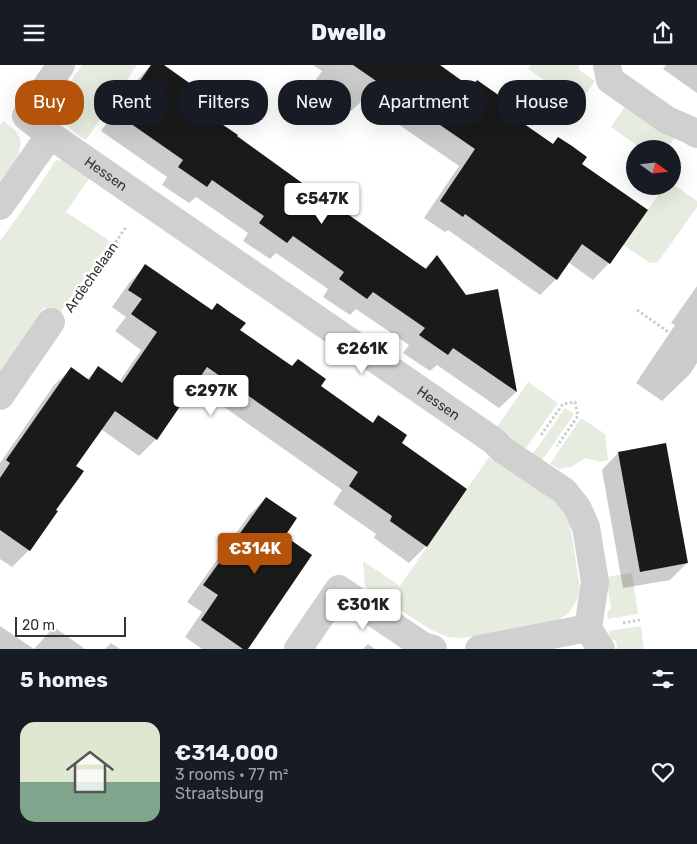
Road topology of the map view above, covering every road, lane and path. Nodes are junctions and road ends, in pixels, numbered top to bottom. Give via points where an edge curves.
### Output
1 (62, 65) edge
2 (607, 65) edge
3 (697, 134) edge
4 (50, 135) junction
5 (145, 200) junction
6 (0, 206) edge
7 (636, 310) dead end
8 (51, 322) joint
9 (697, 351) edge
10 (0, 396) edge
11 (530, 468) junction
12 (594, 639) edge
13 (298, 649) edge
14 (433, 649) edge
15 (480, 649) edge

1 - 4 street via 26,116
2 - 3 street via 610,80 667,120
4 - 5 street, Hessen
4 - 6 street
5 - 8 path, Ardèchelaan via 61,321
5 - 11 street, Hessen
7 - 9 path
8 - 10 street, Ardèchelaan
11 - 11 path via 578,416 575,402 563,404
11 - 12 street, Hessen via 564,491 577,507 586,527 594,582
12 - 15 street
13 - 14 street via 339,589 423,646

